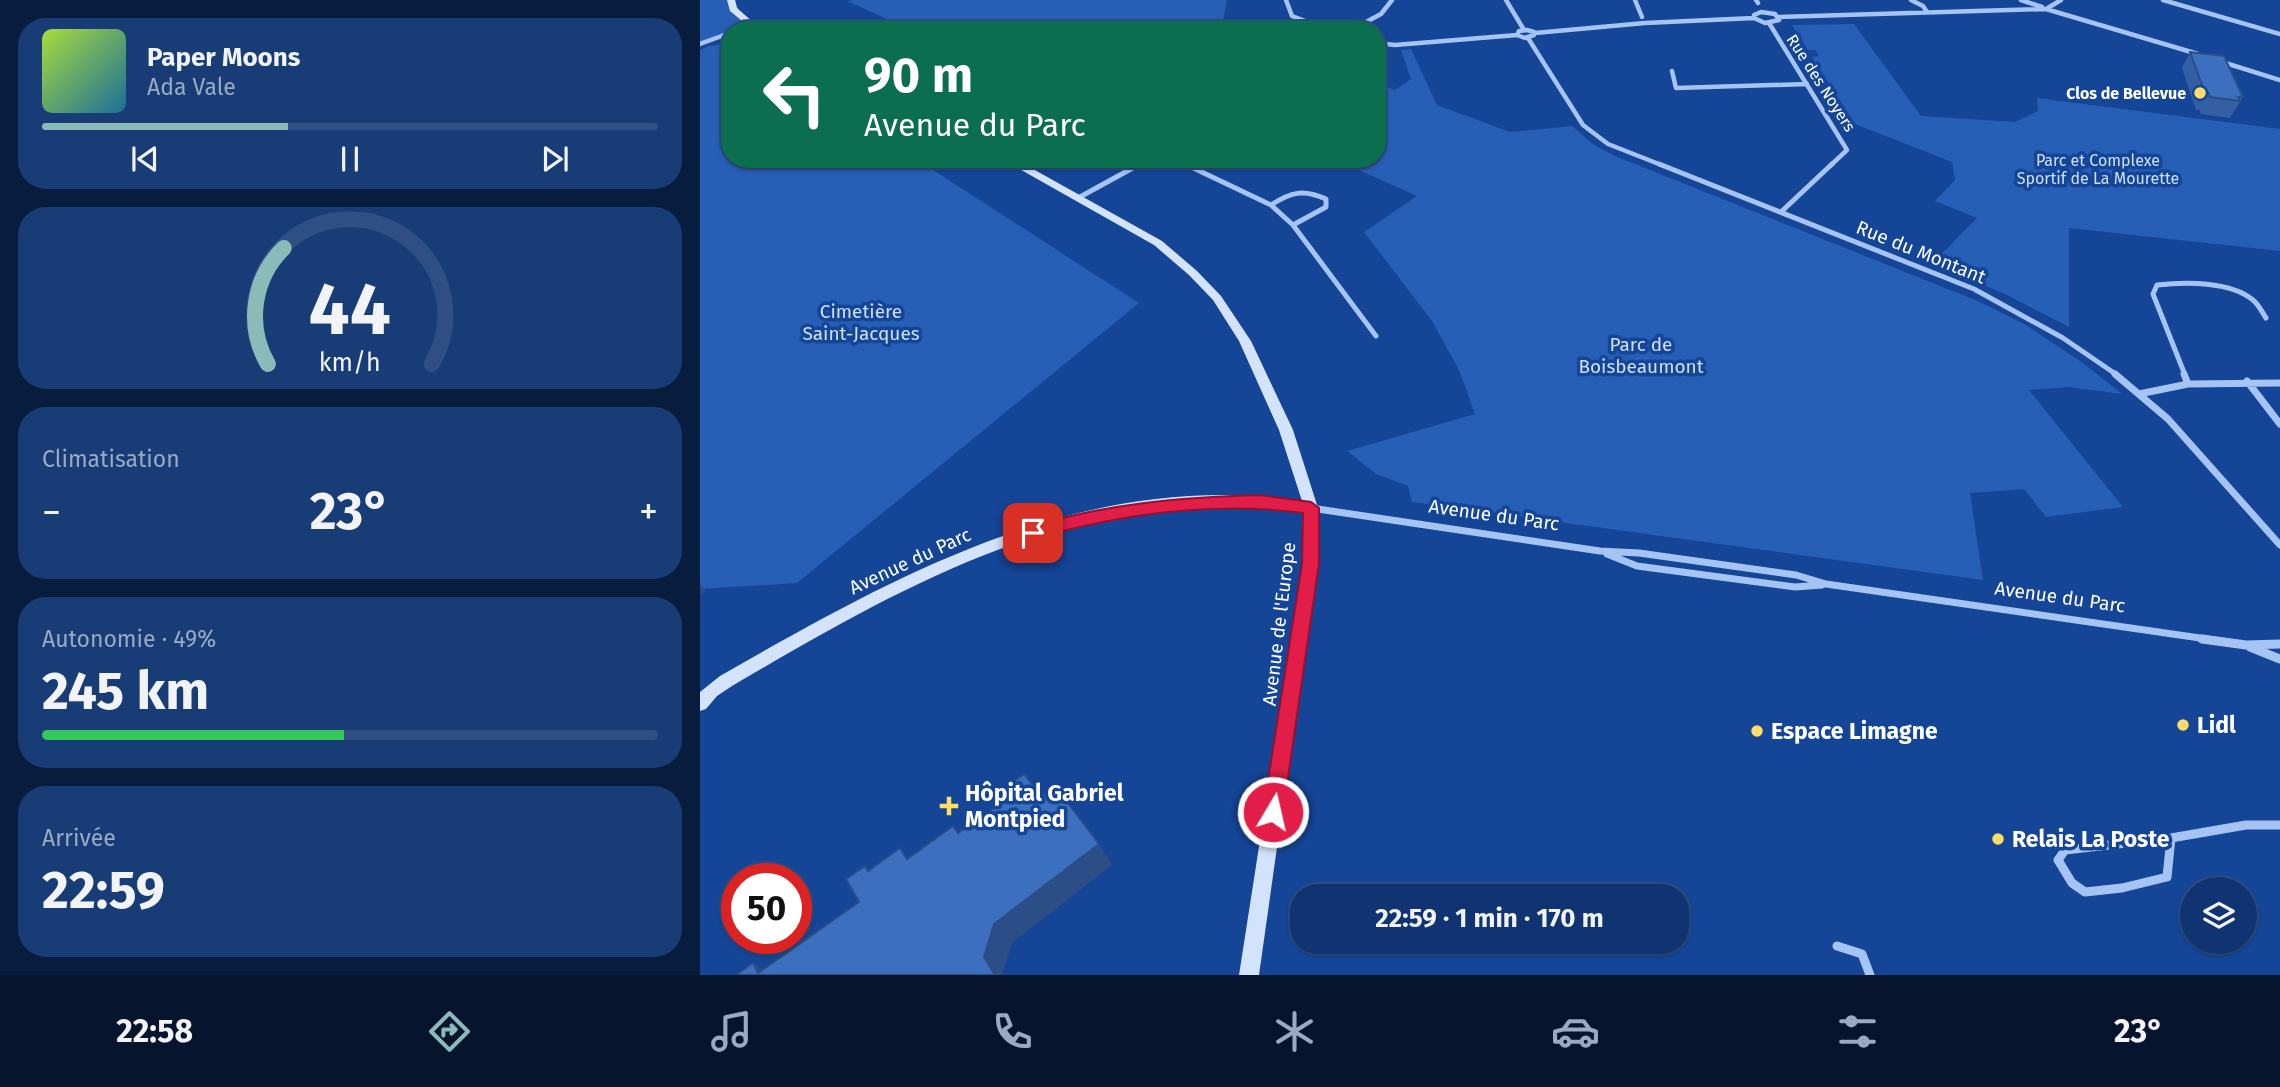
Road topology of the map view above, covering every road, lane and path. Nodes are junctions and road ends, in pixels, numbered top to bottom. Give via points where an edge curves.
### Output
1 (731, 0) edge
2 (740, 0) edge
3 (1286, 0) edge
4 (1392, 0) edge
5 (1506, 0) edge
6 (1635, 0) edge
7 (1911, 0) edge
8 (2021, 0) edge
9 (2061, 0) edge
10 (2163, 0) edge
11 (2046, 9) junction
12 (1927, 12) junction
13 (740, 13) junction
14 (1642, 17) dead end
15 (1778, 17) junction
16 (1754, 18) junction
17 (748, 21) edge
18 (1305, 21) edge
19 (1367, 21) edge
20 (1769, 23) junction
21 (1524, 30) junction
22 (1535, 33) junction
23 (2280, 34) edge
24 (1517, 35) junction
25 (721, 36) edge
26 (1528, 38) junction
27 (700, 44) edge
28 (1386, 44) edge
29 (1672, 71) dead end
30 (2280, 80) edge
31 (1807, 84) junction
32 (1023, 168) edge
33 (1133, 168) edge
34 (1193, 168) edge
35 (1078, 198) junction
36 (1270, 205) junction
37 (1781, 212) junction
38 (1293, 225) junction
39 (2266, 318) dead end
40 (1376, 336) dead end
41 (2247, 381) junction
42 (2280, 383) edge
43 (2188, 384) junction
44 (2139, 394) junction
45 (2280, 424) edge
46 (1311, 508) junction
47 (2280, 545) edge
48 (1600, 551) junction
49 (1826, 584) junction
50 (2280, 644) edge
51 (2246, 645) junction
52 (2280, 659) edge
53 (704, 696) edge
54 (2280, 825) edge
55 (2171, 838) junction
56 (1837, 946) dead end
57 (1248, 975) edge
58 (1870, 975) edge

1 - 13 main road
2 - 13 main road
3 - 18 street via 1292,16
4 - 19 street via 1391,6
5 - 21 street
6 - 14 street
7 - 12 street
8 - 11 street
9 - 11 street
10 - 23 street
11 - 12 street
11 - 30 street
12 - 15 street
13 - 17 main road
15 - 16 street via 1761,12
15 - 20 street
16 - 20 street
16 - 22 street
20 - 31 street, Rue des Noyers
21 - 22 street
21 - 24 street
22 - 26 street
24 - 26 street
24 - 28 street
25 - 27 street
26 - 37 street, Rue du Montant via 1583,125 1598,138
29 - 31 street via 1676,88
31 - 37 street, Rue des Noyers via 1847,150
32 - 35 main road, Avenue de l'Europe
33 - 35 street
34 - 36 street
35 - 46 main road, Avenue de l'Europe via 1158,243 1217,299 1245,341 1274,402
36 - 38 street
36 - 38 street via 1292,191 1309,190 1326,198 1326,207
37 - 44 street, Rue du Montant via 1986,295 2063,338
38 - 40 street
39 - 43 street via 2253,299 2223,289 2157,285 2153,294
41 - 42 street
41 - 43 street
41 - 45 street
43 - 44 street
44 - 47 street, Rue du Montant via 2168,419
46 - 48 street, Avenue du Parc
46 - 53 main road, Avenue du Parc via 1260,501 1188,503 1074,521 1012,538 894,589 805,635
46 - 57 main road, Avenue de l'Europe via 1310,564
48 - 49 street, Avenue du Parc via 1796,575
48 - 49 street, Avenue du Parc via 1637,566 1796,587
49 - 51 street, Avenue du Parc
50 - 51 street, Avenue du Parc
51 - 52 street, Avenue du Parc
54 - 55 street via 2246,825
55 - 55 street via 2065,850 2058,860 2069,881 2085,892 2153,882 2167,877
56 - 58 street via 1862,954

